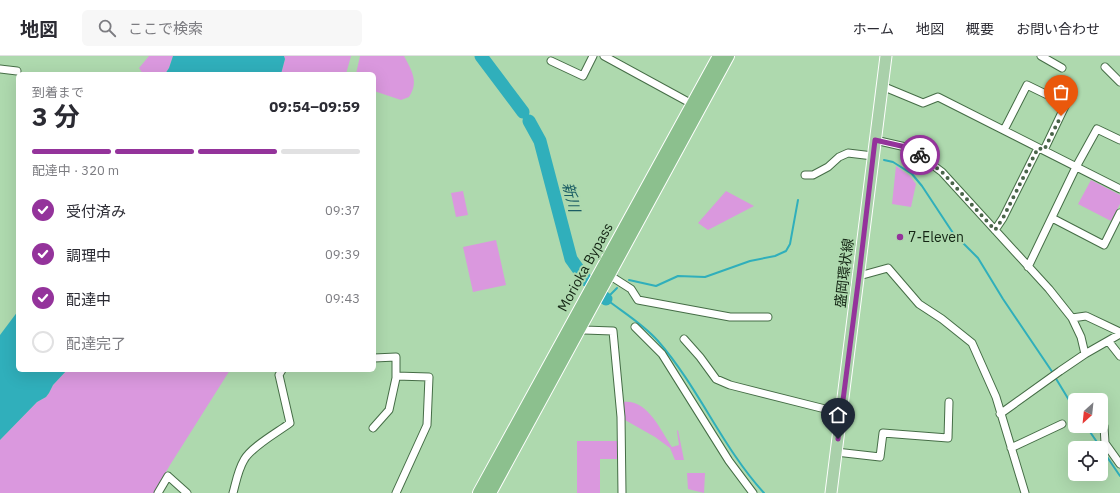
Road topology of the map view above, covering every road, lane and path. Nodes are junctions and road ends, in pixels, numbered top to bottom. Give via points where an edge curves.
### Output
1 (593, 56) edge
2 (604, 56) edge
3 (719, 56) edge
4 (728, 56) edge
5 (886, 56) edge
6 (1041, 56) edge
7 (551, 61) dead end
8 (1105, 67) dead end
9 (1062, 68) dead end
10 (0, 69) edge
11 (17, 71) dead end
12 (1120, 82) edge
13 (882, 86) junction
14 (692, 104) junction
15 (1004, 130) junction
16 (875, 140) junction
17 (1120, 140) edge
18 (1041, 149) junction
19 (873, 156) junction
20 (1076, 167) junction
21 (805, 175) dead end
22 (1120, 189) edge
23 (1120, 213) edge
24 (1052, 218) junction
25 (995, 230) junction
26 (1028, 267) junction
27 (609, 275) junction
28 (859, 276) junction
29 (768, 317) dead end
30 (1072, 318) junction
31 (635, 327) dead end
32 (580, 328) junction
33 (1120, 333) edge
34 (684, 339) dead end
35 (1109, 342) junction
36 (1085, 354) junction
37 (1120, 356) edge
38 (376, 358) edge
39 (281, 372) edge
40 (396, 376) junction
41 (949, 402) dead end
42 (841, 413) junction
43 (1000, 414) junction
44 (1062, 424) dead end
45 (373, 428) dead end
46 (1104, 433) edge
47 (1012, 448) junction
48 (836, 452) junction
49 (1120, 464) edge
50 (158, 493) edge
51 (187, 493) edge
52 (233, 493) edge
53 (396, 493) edge
54 (478, 493) edge
55 (490, 493) edge
56 (622, 493) edge
57 (753, 493) edge
58 (831, 493) edge
59 (1025, 493) edge

1 - 7 street via 583,76
2 - 14 street
3 - 14 highway, Morioka Bypass
4 - 27 highway, Morioka Bypass
5 - 13 main road, 盛岡環状線
6 - 9 street
8 - 12 street
10 - 11 street
13 - 15 street via 923,103 938,97
13 - 16 main road, 盛岡環状線
14 - 54 highway, Morioka Bypass
15 - 18 street
15 - 18 street via 1027,85 1066,104
16 - 19 main road, 盛岡環状線
16 - 25 street via 910,148 942,172
17 - 20 street via 1097,129
18 - 20 street
18 - 25 street
19 - 21 street via 848,153 828,167 812,175
19 - 28 main road, 盛岡環状線
20 - 22 street
20 - 24 street
23 - 24 street via 1104,245
24 - 26 street
25 - 26 street
26 - 30 street
27 - 29 street via 631,288 638,300 730,317
27 - 32 highway, Morioka Bypass
28 - 42 main road, 盛岡環状線
28 - 43 street via 888,268 919,304 972,343 996,397
30 - 33 street via 1086,316
30 - 36 street via 1081,337
31 - 57 street via 662,354 729,461
32 - 55 highway, Morioka Bypass
32 - 56 street via 613,332 621,417
33 - 35 street
34 - 42 street via 716,379 730,385
35 - 36 street
35 - 37 street
36 - 43 street
38 - 40 street via 396,357
39 - 52 street via 279,375 290,423 250,451 239,470
40 - 45 street via 389,410
40 - 53 street via 429,377 427,425
41 - 48 street via 948,438 883,433 880,457
42 - 48 main road, 盛岡環状線
43 - 47 street
44 - 47 street
46 - 49 street via 1105,443
47 - 59 street
48 - 58 main road, 盛岡環状線
50 - 51 street via 168,476

